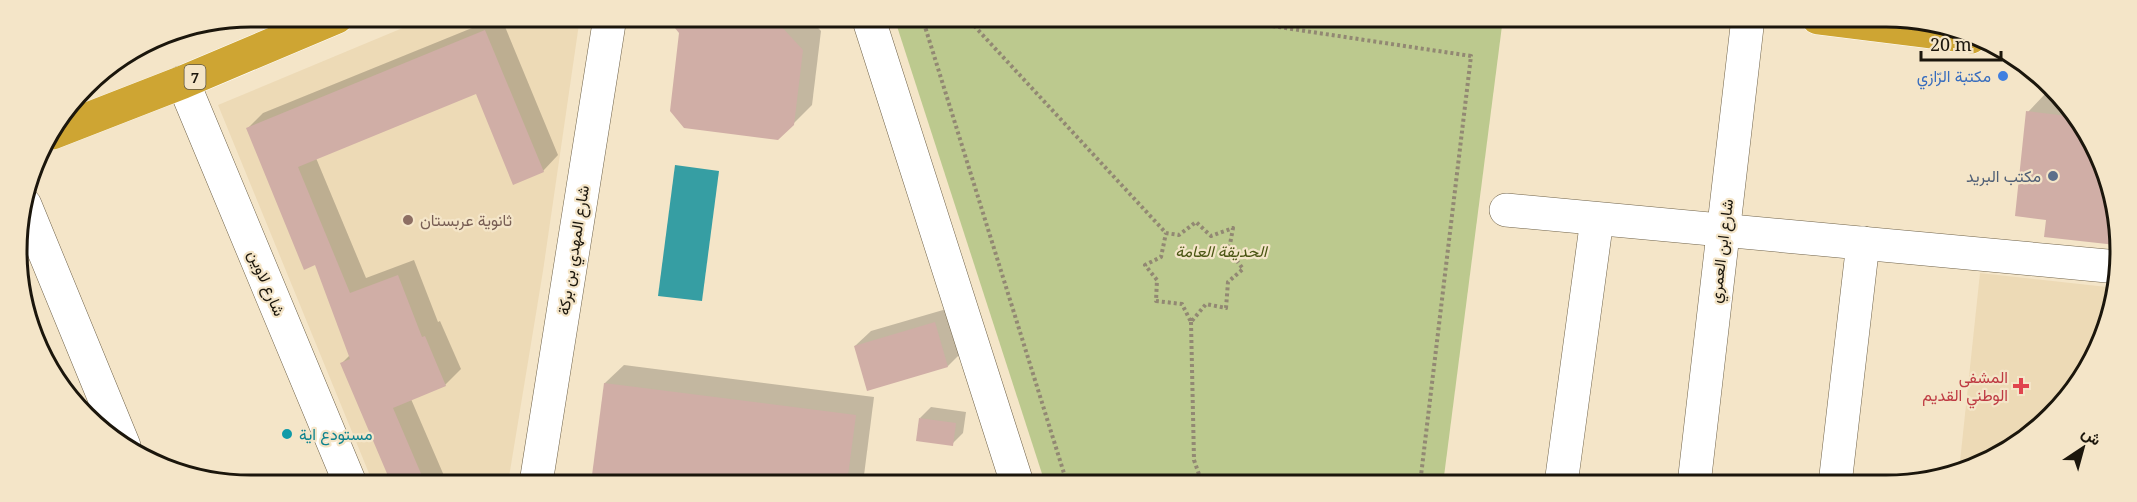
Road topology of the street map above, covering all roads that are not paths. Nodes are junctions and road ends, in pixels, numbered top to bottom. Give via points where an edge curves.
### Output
1 (313, 27) edge
2 (608, 27) edge
3 (871, 27) edge
4 (1747, 27) edge
5 (1890, 27) edge
6 (1936, 33) edge
7 (183, 82) junction
8 (64, 128) edge
9 (1506, 210) dead end
10 (30, 217) edge
11 (1597, 219) junction
12 (1723, 230) junction
13 (1863, 243) junction
14 (2110, 266) edge
15 (118, 431) edge
16 (348, 475) edge
17 (537, 475) edge
18 (1014, 475) edge
19 (1562, 475) edge
20 (1695, 475) edge
21 (1836, 475) edge

1 - 7 highway, 7
2 - 17 street, شارع المهدي بن بركة
3 - 18 street
4 - 12 street, شارع ابن العمري
5 - 6 highway
7 - 8 highway, 7
7 - 16 street, شارع لاوين
9 - 11 street
10 - 15 street
11 - 12 street
11 - 19 street
12 - 13 street
12 - 20 street, شارع ابن العمري
13 - 14 street
13 - 21 street

